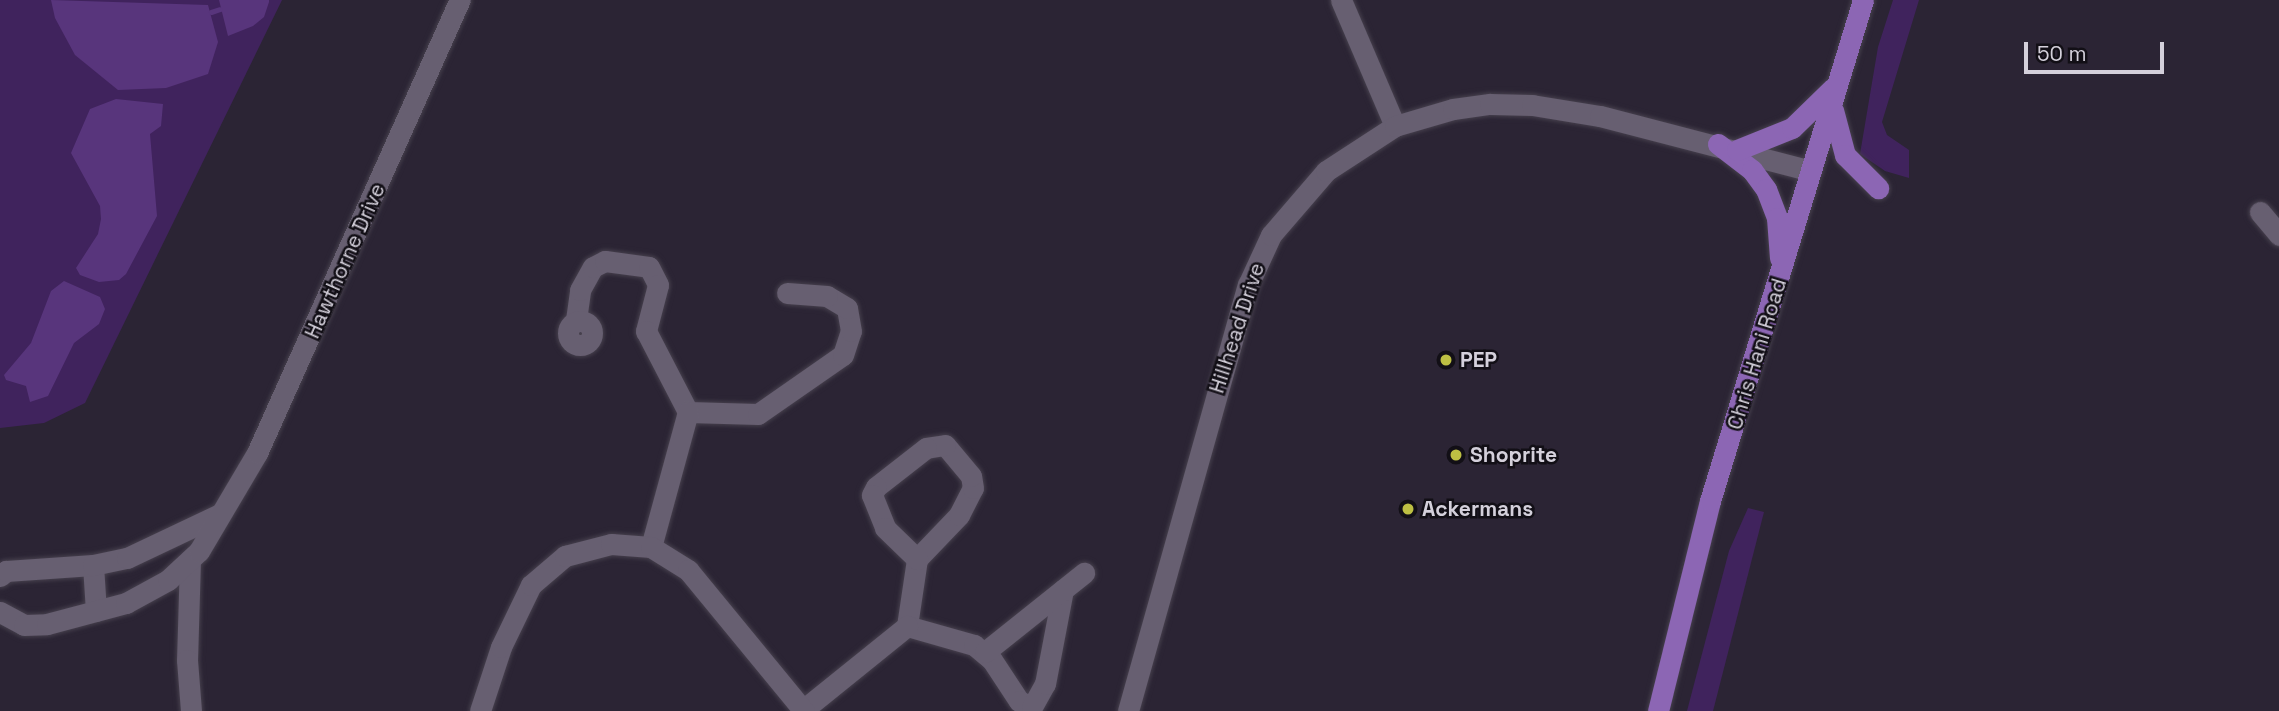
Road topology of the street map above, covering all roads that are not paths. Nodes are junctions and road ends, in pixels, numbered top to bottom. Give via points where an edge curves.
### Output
1 (460, 0) edge
2 (1341, 0) edge
3 (1863, 0) edge
4 (1839, 78) junction
5 (1833, 101) junction
6 (1395, 126) junction
7 (1728, 147) junction
8 (1811, 171) junction
9 (1878, 188) dead end
10 (2260, 212) dead end
11 (2279, 235) edge
12 (1782, 274) junction
13 (787, 293) dead end
14 (576, 320) dead end
15 (688, 412) junction
16 (218, 515) junction
17 (651, 547) junction
18 (917, 559) junction
19 (190, 560) junction
20 (93, 565) junction
21 (2, 573) edge
22 (1084, 573) dead end
23 (1063, 590) junction
24 (96, 611) junction
25 (0, 612) edge
26 (907, 626) junction
27 (985, 652) junction
28 (803, 710) edge
29 (191, 711) edge
30 (480, 711) edge
31 (1128, 711) edge
32 (1658, 711) edge

1 - 16 street, Hawthorne Drive via 257,453
2 - 6 street
3 - 4 main road, Chris Hani Road
4 - 5 main road, Chris Hani Road
4 - 7 main road via 1792,128
5 - 8 main road, Chris Hani Road
5 - 9 main road via 1841,147 1855,168
6 - 7 street, Hillhead Drive via 1452,109 1532,105
6 - 31 street, Hillhead Drive via 1326,171 1292,206 1258,259
7 - 8 street, Hillhead Drive
7 - 12 main road via 1752,170 1770,198
8 - 12 main road, Chris Hani Road
10 - 11 street
12 - 32 main road, Chris Hani Road via 1710,502
13 - 15 street via 827,296 848,308 851,331 843,355 758,414
14 - 15 street via 580,290 593,267 623,261 649,267 658,285 646,331
15 - 17 street
16 - 19 street, Hawthorne Drive
16 - 20 street via 127,558
17 - 28 street via 673,558 705,587
17 - 30 street via 598,546 548,567 519,608
18 - 18 street via 885,527 872,495 926,448 945,445 971,475 970,498
18 - 26 street
19 - 24 street, Hawthorne Drive via 168,580 126,603
19 - 29 street via 187,660
20 - 21 street
20 - 24 street
22 - 23 street
23 - 27 street
23 - 27 street via 1037,704 1026,707 1019,701
24 - 25 street, Hawthorne Drive via 24,625
26 - 27 street
26 - 28 street

